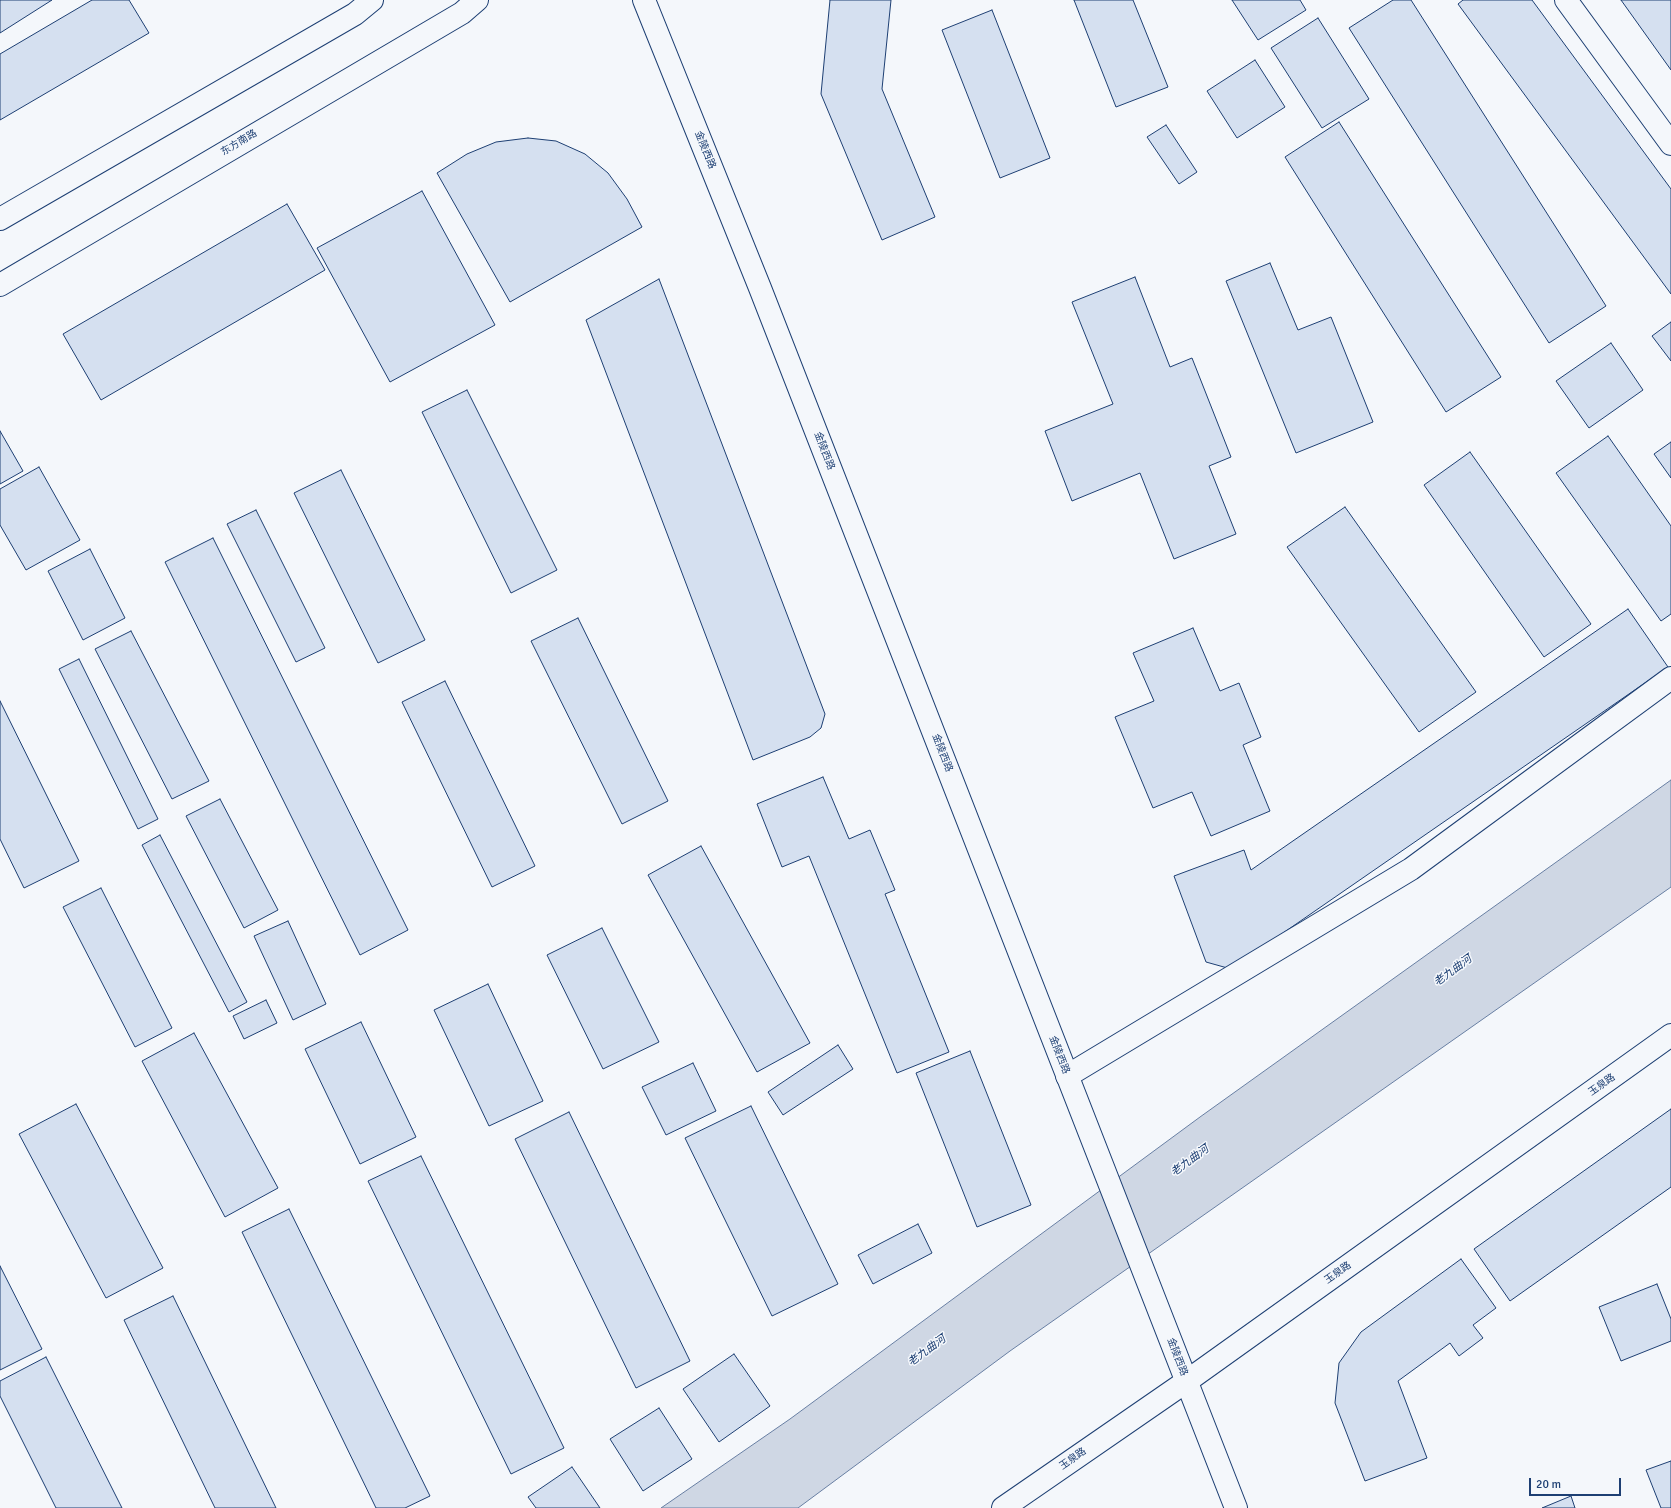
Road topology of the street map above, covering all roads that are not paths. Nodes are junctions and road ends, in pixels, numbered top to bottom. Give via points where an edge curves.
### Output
1 (372, 0) edge
2 (477, 0) edge
3 (644, 0) edge
4 (1566, 0) edge
5 (1671, 144) edge
6 (0, 219) edge
7 (0, 285) edge
8 (1671, 678) edge
9 (1671, 1036) edge
10 (1067, 1076) junction
11 (1186, 1380) junction
12 (1003, 1508) edge
13 (1236, 1508) edge

1 - 6 main road via 355,14
2 - 7 main road, 东方南路 via 462,13
3 - 10 main road, 金陵西路 via 760,288
4 - 5 main road
8 - 10 main road via 1411,869
9 - 11 main road, 玉泉路
10 - 11 main road, 金陵西路
11 - 12 main road, 玉泉路
11 - 13 main road, 金陵西路

